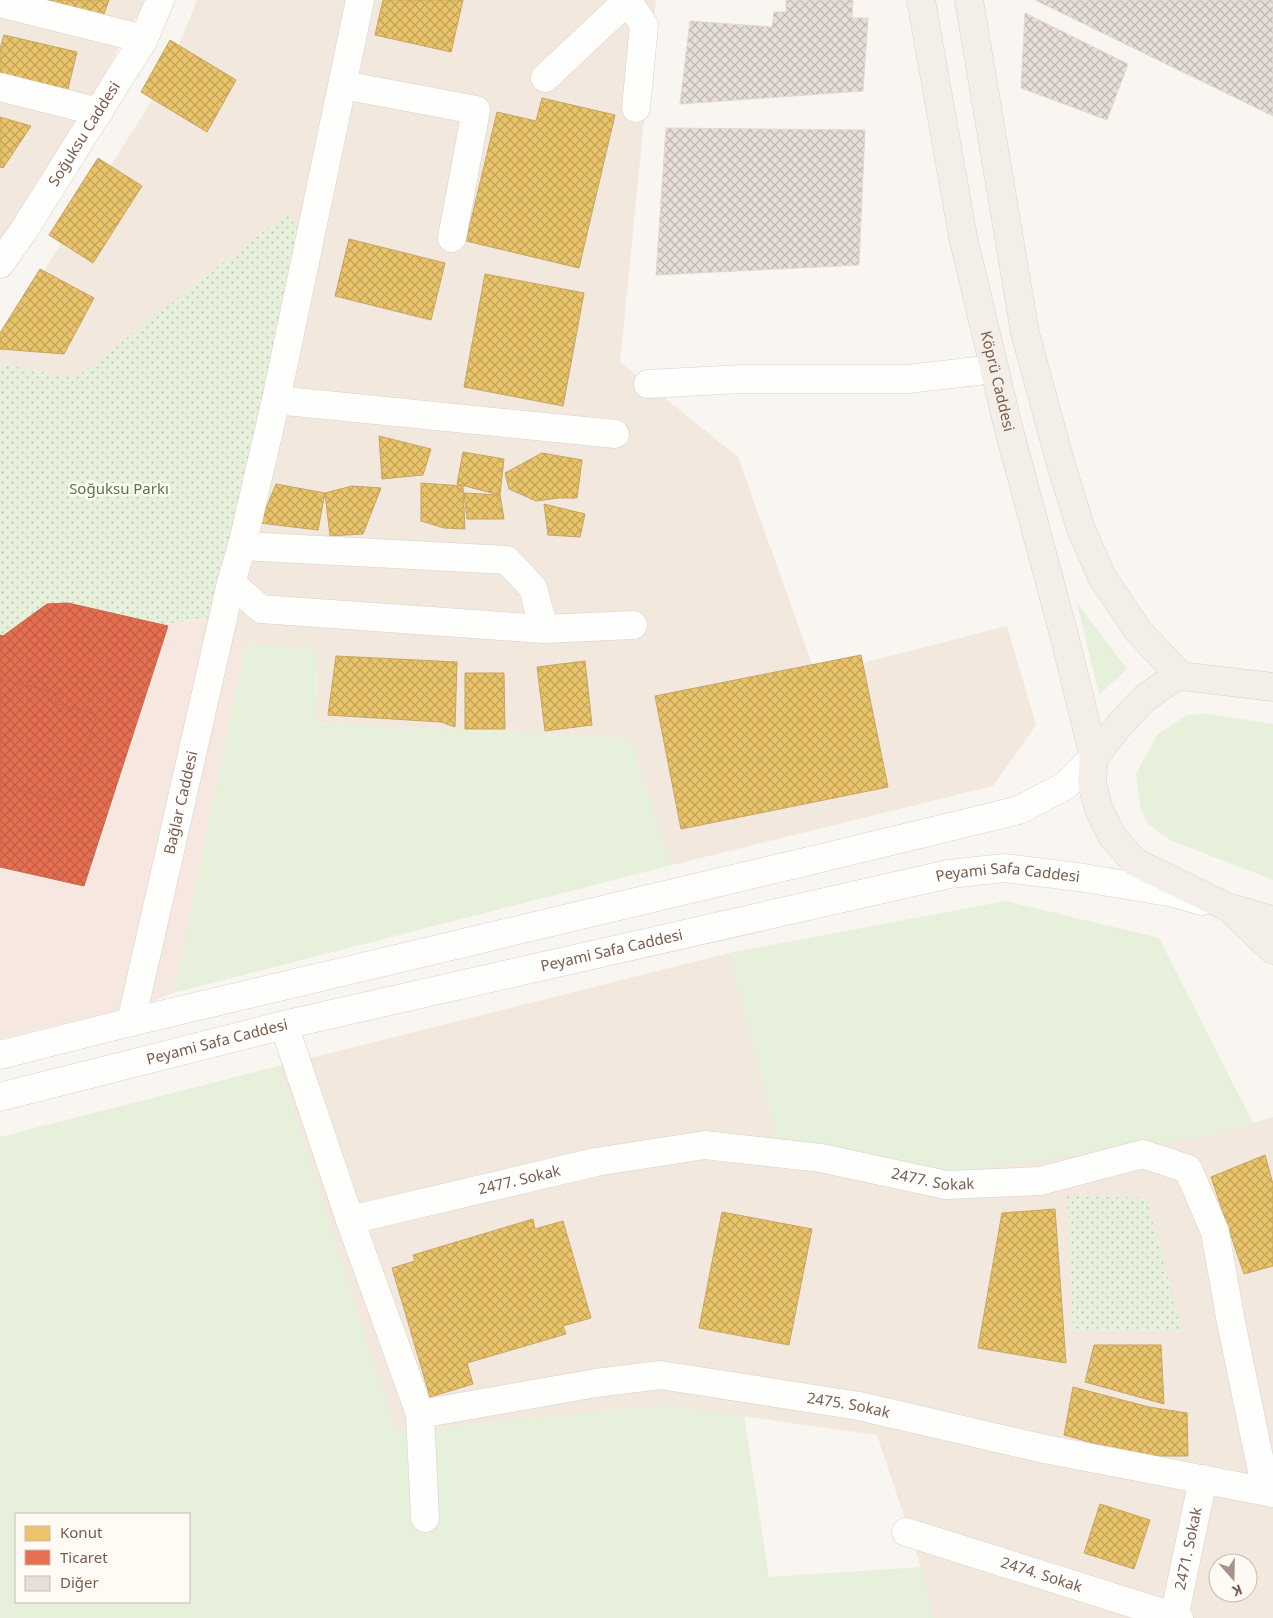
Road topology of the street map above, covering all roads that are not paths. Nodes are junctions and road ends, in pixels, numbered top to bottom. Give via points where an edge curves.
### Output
1 (160, 0) edge
2 (360, 0) edge
3 (921, 0) edge
4 (969, 0) edge
5 (628, 1) edge
6 (0, 3) edge
7 (144, 39) junction
8 (545, 78) dead end
9 (342, 84) junction
10 (0, 87) edge
11 (636, 108) dead end
12 (99, 112) junction
13 (11, 231) edge
14 (452, 238) dead end
15 (0, 264) edge
16 (994, 369) junction
17 (648, 384) dead end
18 (276, 400) junction
19 (615, 434) dead end
20 (242, 546) junction
21 (231, 583) junction
22 (633, 625) dead end
23 (544, 629) junction
24 (1181, 676) junction
25 (1273, 687) edge
26 (1094, 757) junction
27 (1227, 907) junction
28 (1273, 920) edge
29 (1273, 950) edge
30 (131, 1022) junction
31 (284, 1025) junction
32 (0, 1056) edge
33 (0, 1097) edge
34 (350, 1220) junction
35 (420, 1414) junction
36 (1203, 1479) junction
37 (1270, 1492) edge
38 (425, 1518) dead end
39 (906, 1532) dead end
40 (1176, 1618) edge

1 - 7 street, Soğuksu Caddesi
2 - 9 street, Bağlar Caddesi
3 - 16 main road, Köprü Caddesi via 963,237
4 - 24 main road via 1025,333 1062,468 1102,577 1139,632
5 - 8 street
5 - 11 street via 644,25
6 - 7 street
7 - 12 street, Soğuksu Caddesi
9 - 14 street via 476,110
9 - 18 street, Bağlar Caddesi
10 - 12 street
12 - 13 street, Soğuksu Caddesi
13 - 15 street, Soğuksu Caddesi
16 - 17 street via 908,379 742,379
16 - 26 main road, Köprü Caddesi
18 - 19 street
18 - 20 street, Bağlar Caddesi
20 - 21 street, Bağlar Caddesi
20 - 23 street via 507,560 533,588
21 - 23 street via 260,609
21 - 30 street, Bağlar Caddesi
22 - 23 street
24 - 25 main road
24 - 26 main road via 1144,699
26 - 27 main road, Köprü Caddesi via 1092,783 1098,807 1112,836 1135,862
26 - 30 street via 1065,786 1019,810
27 - 28 main road
27 - 29 main road
27 - 31 street, Peyami Safa Caddesi via 1174,893 1004,868 949,874
30 - 32 street
31 - 33 street, Peyami Safa Caddesi
31 - 34 street
34 - 35 street
34 - 37 street, 2477. Sokak via 596,1162 705,1145 821,1158 946,1184 1040,1181 1143,1154 1188,1170 1215,1232 1231,1322
35 - 36 street, 2475. Sokak via 660,1375 859,1406 1045,1449
35 - 38 street
36 - 37 street, 2475. Sokak
36 - 40 street, 2471. Sokak
39 - 40 street, 2474. Sokak

